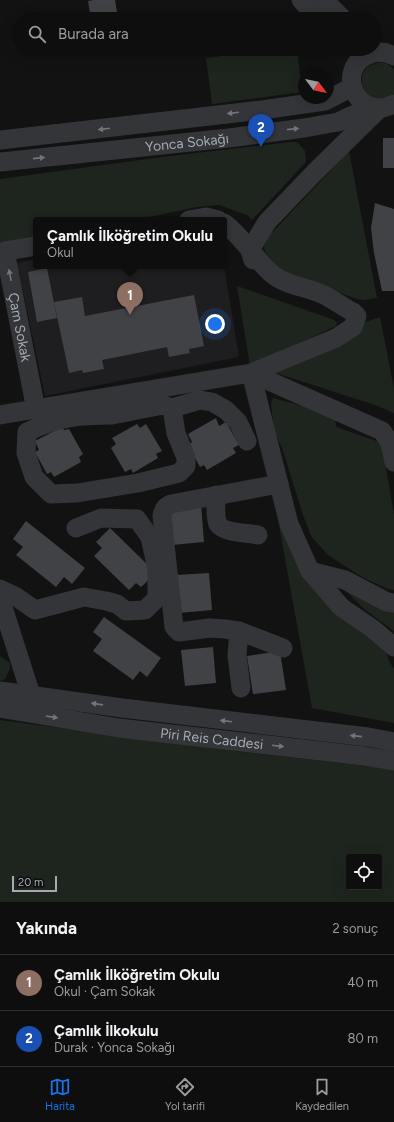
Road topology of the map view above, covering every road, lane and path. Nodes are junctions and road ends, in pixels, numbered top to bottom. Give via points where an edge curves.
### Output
1 (301, 0) edge
2 (324, 0) edge
3 (312, 12) edge
4 (336, 12) edge
5 (352, 56) edge
6 (366, 56) edge
7 (352, 82) junction
8 (381, 107) edge
9 (0, 140) edge
10 (0, 162) edge
11 (227, 225) edge
12 (33, 246) edge
13 (250, 250) junction
14 (251, 373) junction
15 (111, 406) junction
16 (172, 408) junction
17 (36, 410) junction
18 (0, 415) edge
19 (390, 432) edge
20 (247, 441) dead end
21 (394, 462) edge
22 (279, 484) junction
23 (216, 495) junction
24 (76, 528) dead end
25 (258, 535) dead end
26 (310, 571) junction
27 (0, 589) edge
28 (0, 598) edge
29 (394, 603) edge
30 (239, 631) junction
31 (394, 647) edge
32 (283, 648) dead end
33 (241, 688) dead end
34 (0, 691) edge
35 (31, 695) junction
36 (0, 708) edge
37 (30, 713) junction
38 (394, 742) edge
39 (394, 761) edge

1 - 3 street
2 - 4 street
5 - 7 street
6 - 7 street via 354,69
7 - 8 street via 356,96 362,103
7 -> 9 street, Yonca Sokağı via 325,101
10 -> 8 street, Yonca Sokağı via 304,128 338,122
8 - 13 street via 265,225
11 - 13 street via 240,236
17 -> 12 street, Çam Sokak via 5,251
13 - 14 street via 277,277 323,294 357,316 353,327 336,338
14 - 15 street
14 - 19 street
14 - 22 street
15 - 16 street via 163,405
15 - 16 street via 42,425 27,432 26,452 34,477 51,494 77,493 138,483 179,473 186,466 186,458 176,433
15 - 17 street
16 - 20 street via 200,400 212,402 226,410 238,422
17 - 18 street
19 - 21 street
22 - 23 street
22 - 26 street via 289,524
23 - 25 street via 218,524 222,528
23 - 30 street via 171,504 163,511 174,627 179,632 210,628
24 - 27 street via 101,518 137,520 150,537 157,569 157,598 145,610 126,611 117,604 84,597 35,610
26 - 29 street via 345,580 387,602
26 - 31 street via 341,607
28 - 35 street
30 - 32 street
30 - 33 street via 237,655
34 - 35 street, Piri Reis Caddesi
35 - 37 street
38 -> 35 street, Piri Reis Caddesi
36 - 37 street, Piri Reis Caddesi
37 -> 39 street, Piri Reis Caddesi via 119,728

